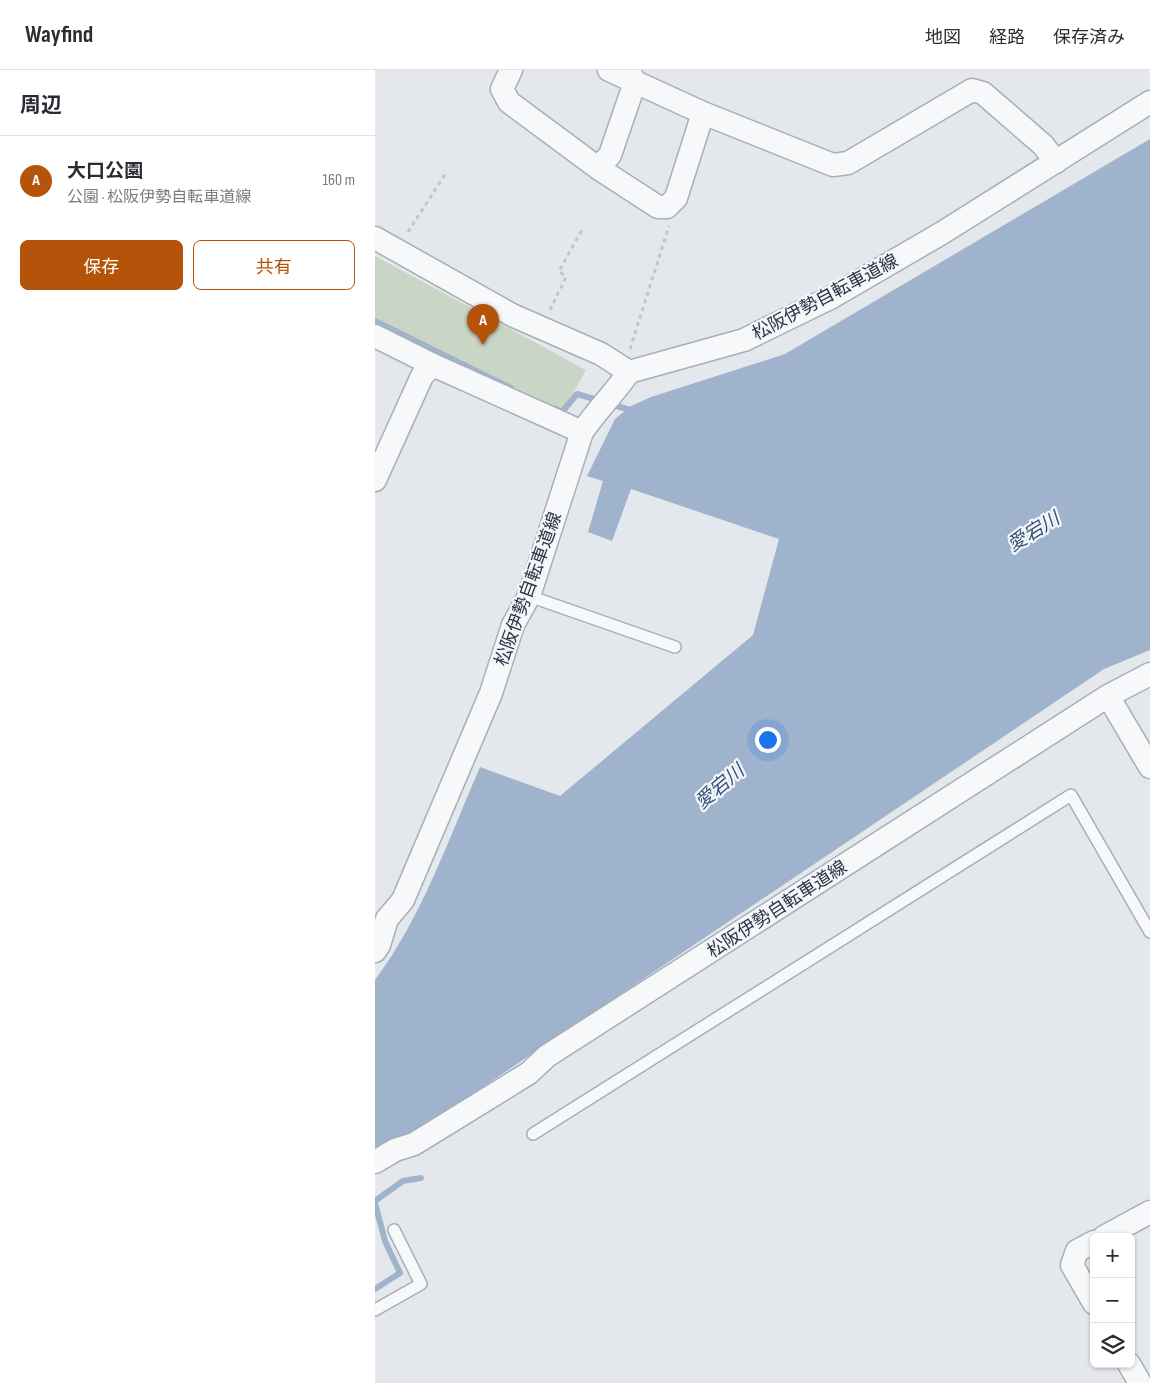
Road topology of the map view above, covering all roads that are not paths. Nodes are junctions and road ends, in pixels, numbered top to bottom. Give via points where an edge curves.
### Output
1 (511, 70) edge
2 (609, 70) edge
3 (632, 76) edge
4 (1150, 102) edge
5 (703, 113) junction
6 (1063, 158) junction
7 (598, 168) junction
8 (375, 238) edge
9 (375, 336) edge
10 (433, 365) junction
11 (629, 372) junction
12 (582, 432) junction
13 (375, 480) edge
14 (529, 596) junction
15 (675, 647) dead end
16 (1150, 674) edge
17 (1108, 696) junction
18 (1150, 767) edge
19 (381, 914) edge
20 (1150, 932) edge
21 (375, 951) edge
22 (533, 1134) dead end
23 (375, 1162) edge
24 (1150, 1212) edge
25 (393, 1230) dead end
26 (1111, 1233) edge
27 (1090, 1244) edge
28 (1090, 1296) edge
29 (375, 1310) edge
30 (1131, 1368) edge
31 (1140, 1383) edge

1 - 7 street via 502,89 509,102
2 - 3 street
3 - 5 street
3 - 7 street via 610,155
4 - 6 street, 松阪伊勢自転車道線
5 - 6 street via 833,165 848,163 972,90 983,94
5 - 7 street via 675,198 667,207 658,207
6 - 11 street, 松阪伊勢自転車道線 via 832,298 743,340
8 - 11 street via 512,315 601,354
9 - 10 street
10 - 12 street
10 - 13 street via 422,376
11 - 12 street, 松阪伊勢自転車道線
12 - 14 street, 松阪伊勢自転車道線
14 - 15 lane
14 - 19 street, 松阪伊勢自転車道線 via 513,625 491,693 403,900
16 - 17 street, 松阪伊勢自転車道線
17 - 18 street
17 - 23 street, 松阪伊勢自転車道線 via 547,1056 529,1073 414,1144 395,1150
19 - 21 street, 松阪伊勢自転車道線 via 379,945
20 - 22 lane via 1071,795
24 - 26 street
25 - 29 lane via 421,1284
27 - 28 street via 1077,1251 1072,1265
30 - 31 street

